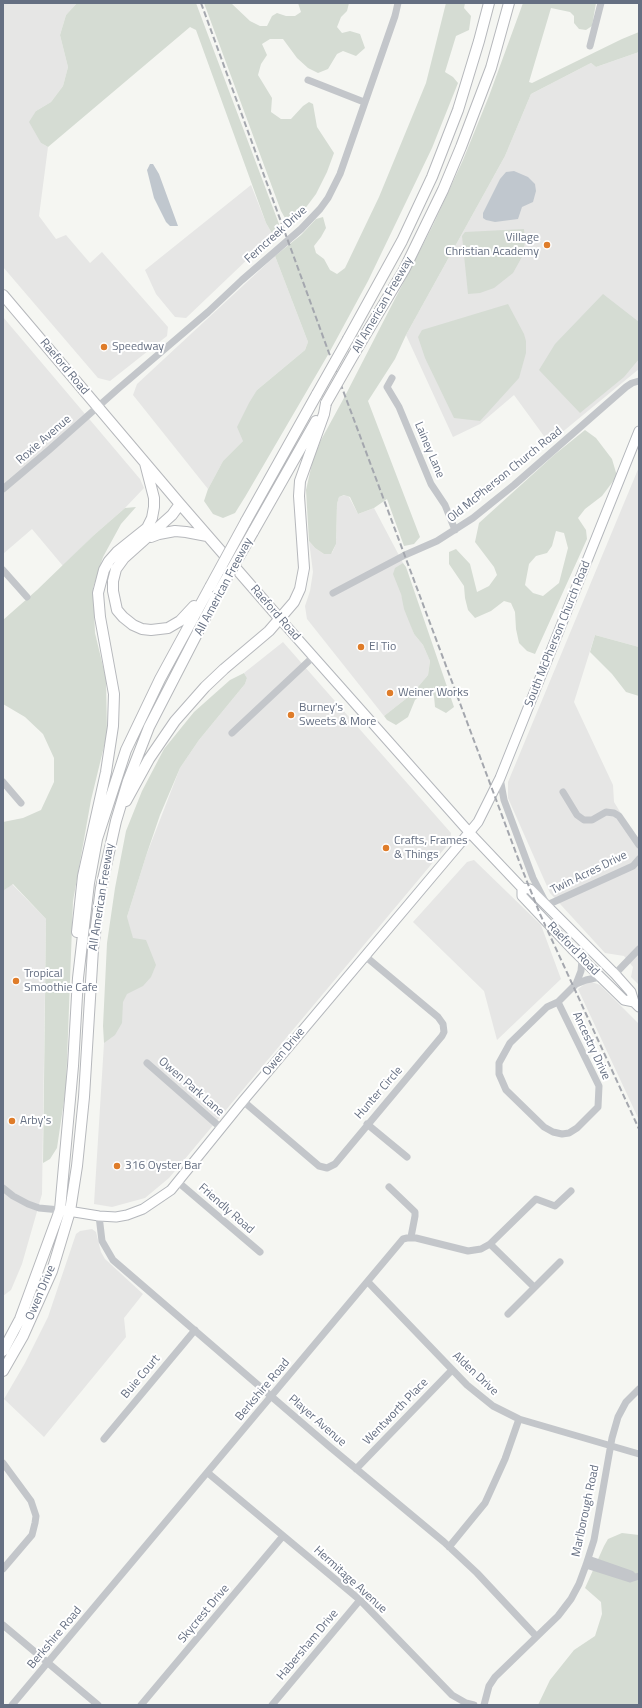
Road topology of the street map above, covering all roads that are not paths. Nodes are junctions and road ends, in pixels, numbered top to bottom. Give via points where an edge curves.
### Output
1 (398, 3) edge
2 (489, 3) edge
3 (509, 3) edge
4 (602, 3) edge
5 (590, 46) dead end
6 (308, 80) dead end
7 (364, 102) junction
8 (3, 295) edge
9 (392, 378) dead end
10 (639, 381) edge
11 (98, 407) junction
12 (324, 410) junction
13 (639, 431) edge
14 (145, 463) junction
15 (3, 489) edge
16 (180, 504) junction
17 (146, 528) junction
18 (455, 530) junction
19 (207, 536) junction
20 (145, 539) junction
21 (3, 570) edge
22 (210, 587) junction
23 (333, 593) dead end
24 (27, 597) dead end
25 (280, 619) junction
26 (313, 657) junction
27 (232, 734) dead end
28 (500, 778) junction
29 (3, 782) edge
30 (563, 792) dead end
31 (21, 803) dead end
32 (116, 821) junction
33 (469, 832) junction
34 (639, 845) edge
35 (639, 859) edge
36 (522, 888) junction
37 (547, 906) junction
38 (639, 949) edge
39 (365, 956) junction
40 (582, 960) junction
41 (615, 974) junction
42 (600, 977) junction
43 (78, 978) junction
44 (576, 984) junction
45 (558, 1002) junction
46 (636, 1005) edge
47 (147, 1063) dead end
48 (243, 1101) junction
49 (367, 1124) junction
50 (221, 1128) junction
51 (407, 1157) dead end
52 (178, 1182) junction
53 (3, 1188) edge
54 (389, 1188) dead end
55 (572, 1191) dead end
56 (60, 1210) junction
57 (70, 1211) junction
58 (100, 1216) junction
59 (411, 1237) junction
60 (490, 1244) junction
61 (260, 1252) dead end
62 (560, 1262) dead end
63 (368, 1282) junction
64 (534, 1287) junction
65 (508, 1314) dead end
66 (195, 1330) junction
67 (3, 1351) edge
68 (452, 1370) junction
69 (3, 1371) edge
70 (639, 1389) edge
71 (272, 1396) junction
72 (519, 1419) junction
73 (104, 1439) dead end
74 (610, 1446) junction
75 (639, 1454) edge
76 (3, 1463) edge
77 (356, 1469) junction
78 (208, 1473) junction
79 (283, 1536) junction
80 (449, 1547) junction
81 (587, 1562) junction
82 (3, 1570) edge
83 (637, 1577) edge
84 (360, 1600) junction
85 (3, 1626) edge
86 (536, 1636) junction
87 (48, 1663) junction
88 (12, 1705) edge
89 (98, 1705) edge
90 (141, 1705) edge
91 (272, 1705) edge
92 (474, 1705) edge
93 (484, 1705) edge

1 - 7 street, Ferncreek Drive
2 - 22 highway, All American Freeway, bridge via 458,110 432,178 402,241
3 - 12 highway, All American Freeway, bridge via 491,68 443,190 404,270
4 - 5 street
6 - 7 street
7 - 11 street, Ferncreek Drive via 337,180 316,215
8 - 11 highway, Raeford Road
9 - 18 street, Lainey Lane via 387,387
10 - 18 street, Old McPherson Church Road via 626,387 514,486
11 - 14 highway, Raeford Road
11 - 15 street, Roxie Avenue
12 - 25 highway via 300,481 303,578 294,602
12 - 32 highway, All American Freeway, bridge via 217,595 149,727
13 - 28 main road, South McPherson Church Road
14 - 16 highway, Raeford Road
14 - 17 highway via 154,498 152,518
16 - 17 highway via 168,510
16 - 19 highway, Raeford Road
16 - 20 highway via 172,515
17 - 43 highway via 109,561 98,594 114,694 113,726 106,772 82,876 77,925
18 - 23 street, Old McPherson Church Road
19 - 20 highway via 175,531
19 - 25 highway, Raeford Road
20 - 22 highway via 116,569 113,591 117,610 122,617 142,629 161,630 174,625 187,615
21 - 24 street
22 - 43 highway, All American Freeway via 137,726 111,794 97,839 89,883
25 - 26 main road, Raeford Road
25 - 32 highway via 209,683 175,721 149,759
26 - 27 street
26 - 33 main road, Raeford Road
28 - 33 main road, South McPherson Church Road via 478,822
28 - 37 street via 504,800 533,878
29 - 31 street
30 - 34 street, Twin Acres Drive via 577,816 584,820 592,820 606,812 614,813
32 - 57 highway, All American Freeway via 102,878 95,934 83,1116
33 - 36 main road, Raeford Road
33 - 39 main road, Owen Drive
35 - 37 street, Twin Acres Drive via 633,866
36 - 37 main road, Raeford Road via 530,889
36 - 40 main road, Raeford Road via 522,896
37 - 41 main road, Raeford Road
38 - 41 street
39 - 48 main road, Owen Drive
39 - 49 street, Hunter Circle via 438,1017 444,1028 442,1036
40 - 42 main road, Raeford Road
40 - 44 street, Ancestry Drive
41 - 46 main road, Raeford Road via 631,992
42 - 44 street, Ancestry Drive
42 - 46 main road, Raeford Road via 624,1000
43 - 56 highway, All American Freeway
44 - 45 street, Ancestry Drive
45 - 45 street, Ancestry Drive via 547,1007 510,1043 499,1063 499,1074 506,1090 544,1127 562,1134 577,1128 598,1107 599,1086
47 - 50 street, Owen Park Lane
48 - 49 street, Hunter Circle via 323,1168 335,1164
48 - 50 main road, Owen Drive
49 - 51 street
50 - 52 main road, Owen Drive
52 - 58 main road, Owen Drive via 162,1198 143,1210 116,1217
52 - 61 street, Friendly Road
53 - 56 street via 28,1204
54 - 59 street via 415,1212
55 - 60 street via 555,1206 536,1199
56 - 57 main road, Owen Drive
56 - 67 highway, Owen Drive via 20,1319
57 - 58 main road, Owen Drive
57 - 69 highway, Owen Drive via 52,1271 23,1336
58 - 66 street, Player Avenue via 102,1241 113,1260
59 - 60 street via 468,1251 481,1249
59 - 63 street, Berkshire Road via 400,1242
60 - 64 street
62 - 64 street
63 - 68 street, Alden Drive
63 - 71 street, Berkshire Road
64 - 65 street
66 - 71 street, Player Avenue
66 - 73 street, Buie Court
68 - 72 street, Alden Drive via 479,1396
68 - 77 street, Wentworth Place
70 - 74 street, Marlborough Road via 618,1417
71 - 77 street, Player Avenue
71 - 78 street, Berkshire Road
72 - 74 street, Alden Drive
72 - 80 street via 506,1459 485,1503
74 - 75 street, Alden Drive
74 - 81 street, Marlborough Road via 594,1540
76 - 82 street via 31,1501 36,1516 30,1538
77 - 80 street, Player Avenue
78 - 79 street, Hermitage Avenue
78 - 87 street, Berkshire Road
79 - 84 street, Hermitage Avenue
79 - 90 street, Skycrest Drive
80 - 86 street, Player Avenue
81 - 83 street via 630,1579
81 - 86 street, Marlborough Road via 579,1584 566,1606
84 - 91 street, Habersham Drive
84 - 92 street, Hermitage Avenue via 447,1690 458,1699
85 - 87 street
86 - 93 street, Marlborough Road via 494,1677
87 - 88 street, Berkshire Road
87 - 89 street

